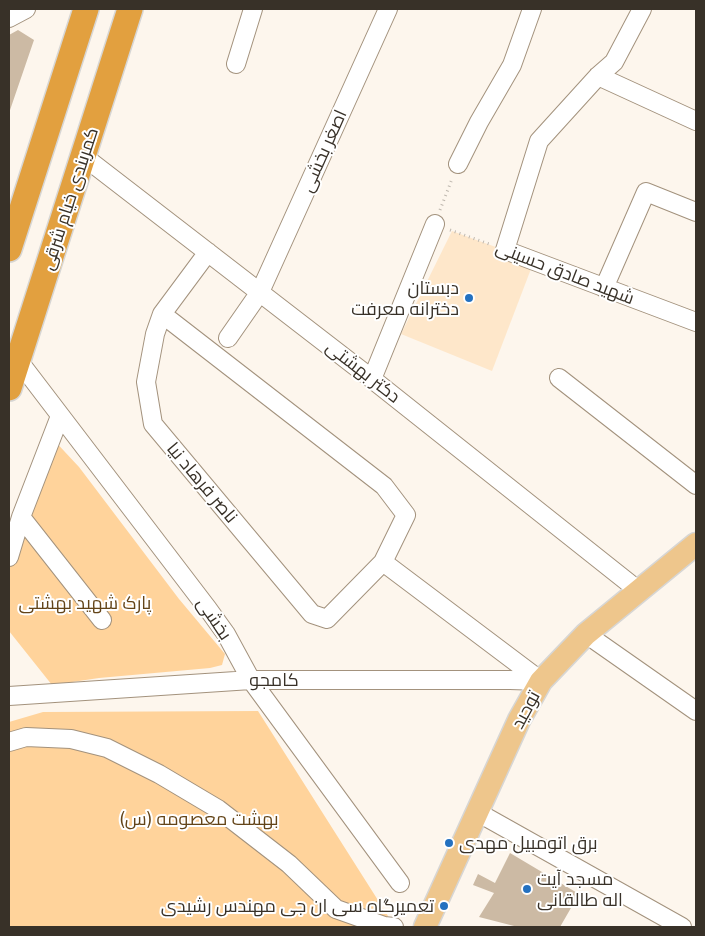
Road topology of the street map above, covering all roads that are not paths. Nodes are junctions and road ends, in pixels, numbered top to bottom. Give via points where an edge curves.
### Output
1 (26, 9) edge
2 (86, 9) edge
3 (130, 9) edge
4 (253, 9) edge
5 (388, 9) edge
6 (532, 9) edge
7 (642, 9) edge
8 (9, 18) edge
9 (236, 64) dead end
10 (598, 76) junction
11 (696, 121) edge
12 (83, 156) junction
13 (458, 164) road end
14 (696, 212) edge
15 (435, 224) road end
16 (9, 249) edge
17 (208, 252) junction
18 (604, 288) junction
19 (260, 292) junction
20 (162, 314) junction
21 (696, 322) edge
22 (228, 338) dead end
23 (18, 360) junction
24 (559, 378) dead end
25 (372, 379) junction
26 (9, 388) edge
27 (60, 416) junction
28 (696, 486) edge
29 (21, 517) junction
30 (693, 553) edge
31 (9, 556) edge
32 (383, 562) junction
33 (639, 591) junction
34 (102, 620) dead end
35 (586, 634) junction
36 (250, 680) junction
37 (540, 681) junction
38 (9, 696) edge
39 (696, 711) edge
40 (9, 742) edge
41 (477, 812) junction
42 (400, 883) dead end
43 (394, 927) edge
44 (425, 927) edge
45 (682, 927) edge

1 - 8 street
2 - 16 highway
3 - 12 highway, کمربندی خیام شرقی
4 - 9 street
5 - 19 street, اصغر بخشی
6 - 13 street via 512,65
7 - 10 street via 614,62
10 - 11 street
10 - 18 street, شهید صادق حسینی via 539,141 505,250
12 - 17 street, دکتر بهشتی
12 - 23 highway, کمربندی خیام شرقی
14 - 18 street via 646,192
15 - 25 street
17 - 19 street, دکتر بهشتی
17 - 20 street, ناصر فرهاد نیا
18 - 21 street, شهید صادق حسینی
19 - 22 street, اصغر بخشی
19 - 25 street, دکتر بهشتی
20 - 32 street via 384,486 406,515
20 - 32 street, ناصر فرهاد نیا via 146,382 153,424 312,614 327,619
23 - 26 highway, کمربندی خیام شرقی
23 - 27 street, بخشی
24 - 28 street
25 - 33 street, دکتر بهشتی
27 - 29 street
27 - 36 street, بخشی via 226,634
29 - 31 street
29 - 34 street
30 - 33 main road, توحید
32 - 37 street
33 - 35 main road, توحید
35 - 37 main road, توحید
35 - 39 street
36 - 37 street, کامجو
36 - 38 street, کامجو
36 - 42 street, بخشی
37 - 41 main road, توحید
40 - 43 street via 26,737 72,738 107,748 218,809 289,864 336,909
41 - 44 main road, توحید
41 - 45 street

